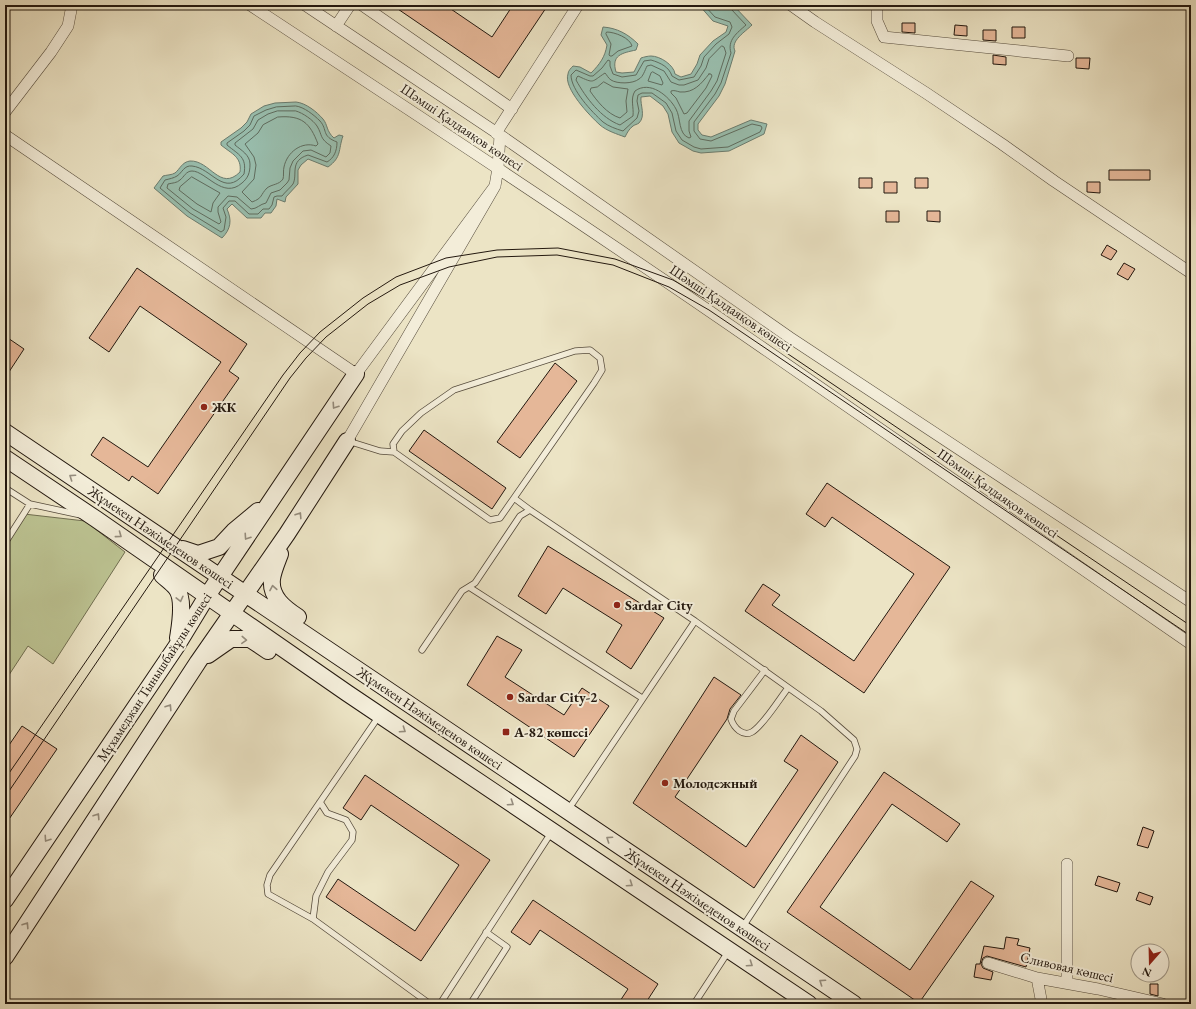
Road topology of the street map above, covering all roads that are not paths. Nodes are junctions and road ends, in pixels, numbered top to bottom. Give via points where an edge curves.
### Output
1 (72, 5) edge
2 (250, 5) edge
3 (305, 5) edge
4 (350, 5) edge
5 (362, 5) edge
6 (578, 5) edge
7 (791, 5) edge
8 (877, 5) edge
9 (336, 26) junction
10 (1068, 56) dead end
11 (512, 109) junction
12 (5, 112) edge
13 (498, 134) junction
14 (5, 135) edge
15 (498, 168) junction
16 (495, 186) junction
17 (1191, 273) edge
18 (356, 374) junction
19 (5, 432) edge
20 (347, 441) junction
21 (394, 452) junction
22 (5, 458) edge
23 (5, 488) edge
24 (275, 495) junction
25 (514, 498) junction
26 (30, 504) junction
27 (530, 510) junction
28 (96, 519) junction
29 (287, 534) junction
30 (5, 543) edge
31 (178, 548) junction
32 (138, 549) junction
33 (220, 576) junction
34 (469, 587) junction
35 (246, 594) junction
36 (207, 596) junction
37 (1191, 602) edge
38 (232, 614) junction
39 (695, 621) junction
40 (1191, 644) edge
41 (176, 647) junction
42 (422, 650) dead end
43 (198, 662) junction
44 (765, 670) junction
45 (361, 671) junction
46 (788, 688) junction
47 (347, 693) junction
48 (642, 698) junction
49 (380, 715) junction
50 (320, 802) junction
51 (567, 811) junction
52 (553, 831) junction
53 (1067, 864) dead end
54 (5, 900) edge
55 (313, 919) junction
56 (742, 928) junction
57 (486, 932) junction
58 (730, 950) junction
59 (5, 957) edge
60 (988, 962) dead end
61 (1037, 978) junction
62 (1067, 982) junction
63 (430, 1004) edge
64 (440, 1004) edge
65 (473, 1004) edge
66 (694, 1004) edge
67 (809, 1004) edge
68 (854, 1004) edge
69 (1041, 1004) edge
70 (1163, 1004) edge

1 - 12 street via 68,26
2 - 15 street, Шәмші Қалдаяқов көшесі
3 - 9 street, Шәмші Қалдаяқов көшесі
4 - 9 street
5 - 11 street
6 - 11 street
7 - 17 street
8 - 10 street via 877,21 884,37
9 - 13 street, Шәмші Қалдаяқов көшесі
11 - 13 street
13 - 15 street
13 - 37 street, Шәмші Қалдаяқов көшесі via 789,337
14 - 18 street
15 - 16 street
15 - 40 street, Шәмші Қалдаяқов көшесі
16 - 18 street
16 - 20 street
18 -> 24 main road, Мұхамеджан Тынышбайұлы көшесі
31 -> 19 main road, Жұмекен Нәжімеденов көшесі
20 - 21 lane via 380,452
29 -> 20 main road, Мұхамеджан Тынышбайұлы көшесі
21 - 25 lane via 490,520 500,518
21 - 25 lane via 394,444 402,431 421,413 454,390 575,350 590,350 600,358 602,370
22 - 28 main road, Жұмекен Нәжімеденов көшесі
23 - 26 lane
24 - 31 main road via 219,547 198,554
24 -> 33 main road, Мұхамеджан Тынышбайұлы көшесі
25 - 27 lane
26 - 28 lane
26 - 30 lane
27 - 34 lane via 520,516 475,583
27 - 39 lane
28 -> 32 main road, Жұмекен Нәжімеденов көшесі
29 - 35 main road, Мұхамеджан Тынышбайұлы көшесі
45 -> 29 main road via 330,639 286,609 275,597 272,580
31 - 33 main road, Жұмекен Нәжімеденов көшесі
32 - 36 main road, Жұмекен Нәжімеденов көшесі
32 -> 41 main road via 147,562 178,589 182,606
33 - 35 main road, Жұмекен Нәжімеденов көшесі
33 - 36 main road, Мұхамеджан Тынышбайұлы көшесі
34 - 42 lane via 462,591
34 - 48 lane
35 - 38 main road, Мұхамеджан Тынышбайұлы көшесі
35 - 45 main road, Жұмекен Нәжімеденов көшесі
36 - 38 main road, Жұмекен Нәжімеденов көшесі
36 - 41 main road, Мұхамеджан Тынышбайұлы көшесі
38 - 43 main road, Мұхамеджан Тынышбайұлы көшесі
38 - 47 main road, Жұмекен Нәжімеденов көшесі
39 - 44 lane
39 - 48 lane
41 -> 54 main road, Мұхамеджан Тынышбайұлы көшесі
43 -> 47 main road via 231,639 250,640 307,677
59 -> 43 main road, Мұхамеджан Тынышбайұлы көшесі
44 - 46 lane
44 - 46 lane via 734,711 731,719 733,726 738,730 752,733
45 - 51 main road, Жұмекен Нәжімеденов көшесі
46 - 56 lane via 821,711 854,740 857,748 855,756
47 - 49 main road, Жұмекен Нәжімеденов көшесі
48 - 51 lane
49 - 50 lane
49 -> 52 main road, Жұмекен Нәжімеденов көшесі
50 - 55 lane via 327,813 346,820 353,832 352,840 328,872 316,896
50 - 55 lane via 270,875 267,885 268,894
51 - 52 main road
56 -> 51 main road, Жұмекен Нәжімеденов көшесі
52 - 57 lane
52 -> 58 main road, Жұмекен Нәжімеденов көшесі
53 - 62 street
55 - 63 lane
68 -> 56 main road, Жұмекен Нәжімеденов көшесі
57 - 64 lane
57 - 65 lane via 507,947 471,1003
58 - 66 lane
58 -> 67 main road, Жұмекен Нәжімеденов көшесі
60 - 61 street, Сливовая көшесі
61 - 62 street, Сливовая көшесі
61 - 69 street
62 - 70 street, Сливовая көшесі

